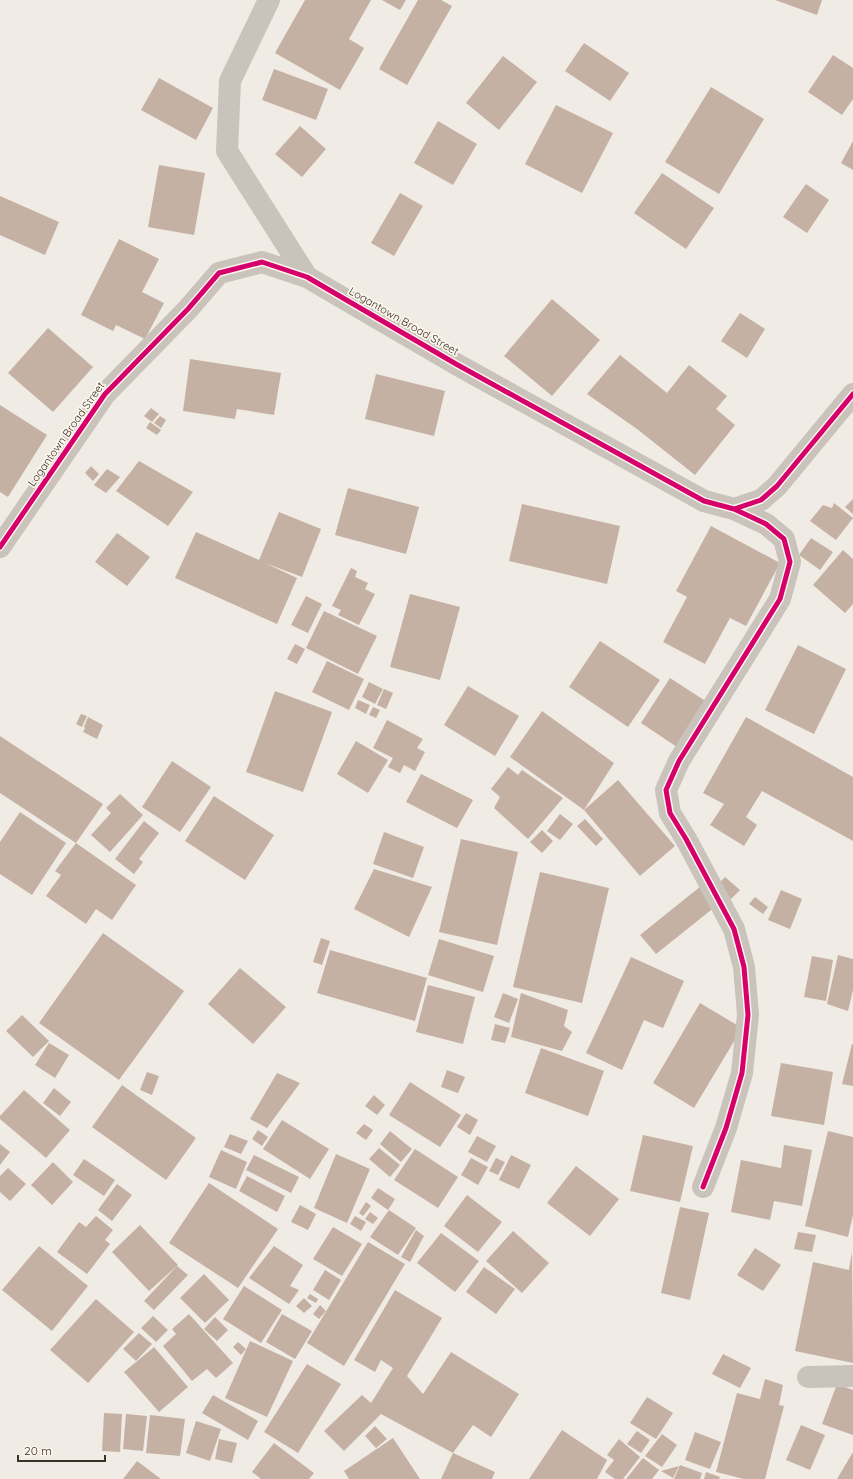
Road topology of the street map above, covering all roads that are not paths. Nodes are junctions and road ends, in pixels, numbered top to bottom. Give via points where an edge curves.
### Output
1 (269, 0) edge
2 (307, 277) junction
3 (853, 394) edge
4 (734, 509) junction
5 (0, 547) edge
6 (703, 1187) dead end
7 (853, 1376) edge
8 (808, 1377) dead end

1 - 2 street via 230,81 227,151
2 - 4 street, Logantown Broad Street via 456,364 704,501
2 - 5 street, Logantown Broad Street via 262,262 219,273 188,309 104,394
3 - 4 street via 777,486 761,500
4 - 6 street, Logantown Broad Street via 766,524 784,538 790,562 780,599 679,761 666,790 670,813 734,929 744,967 748,1015 742,1073 726,1128
7 - 8 street

